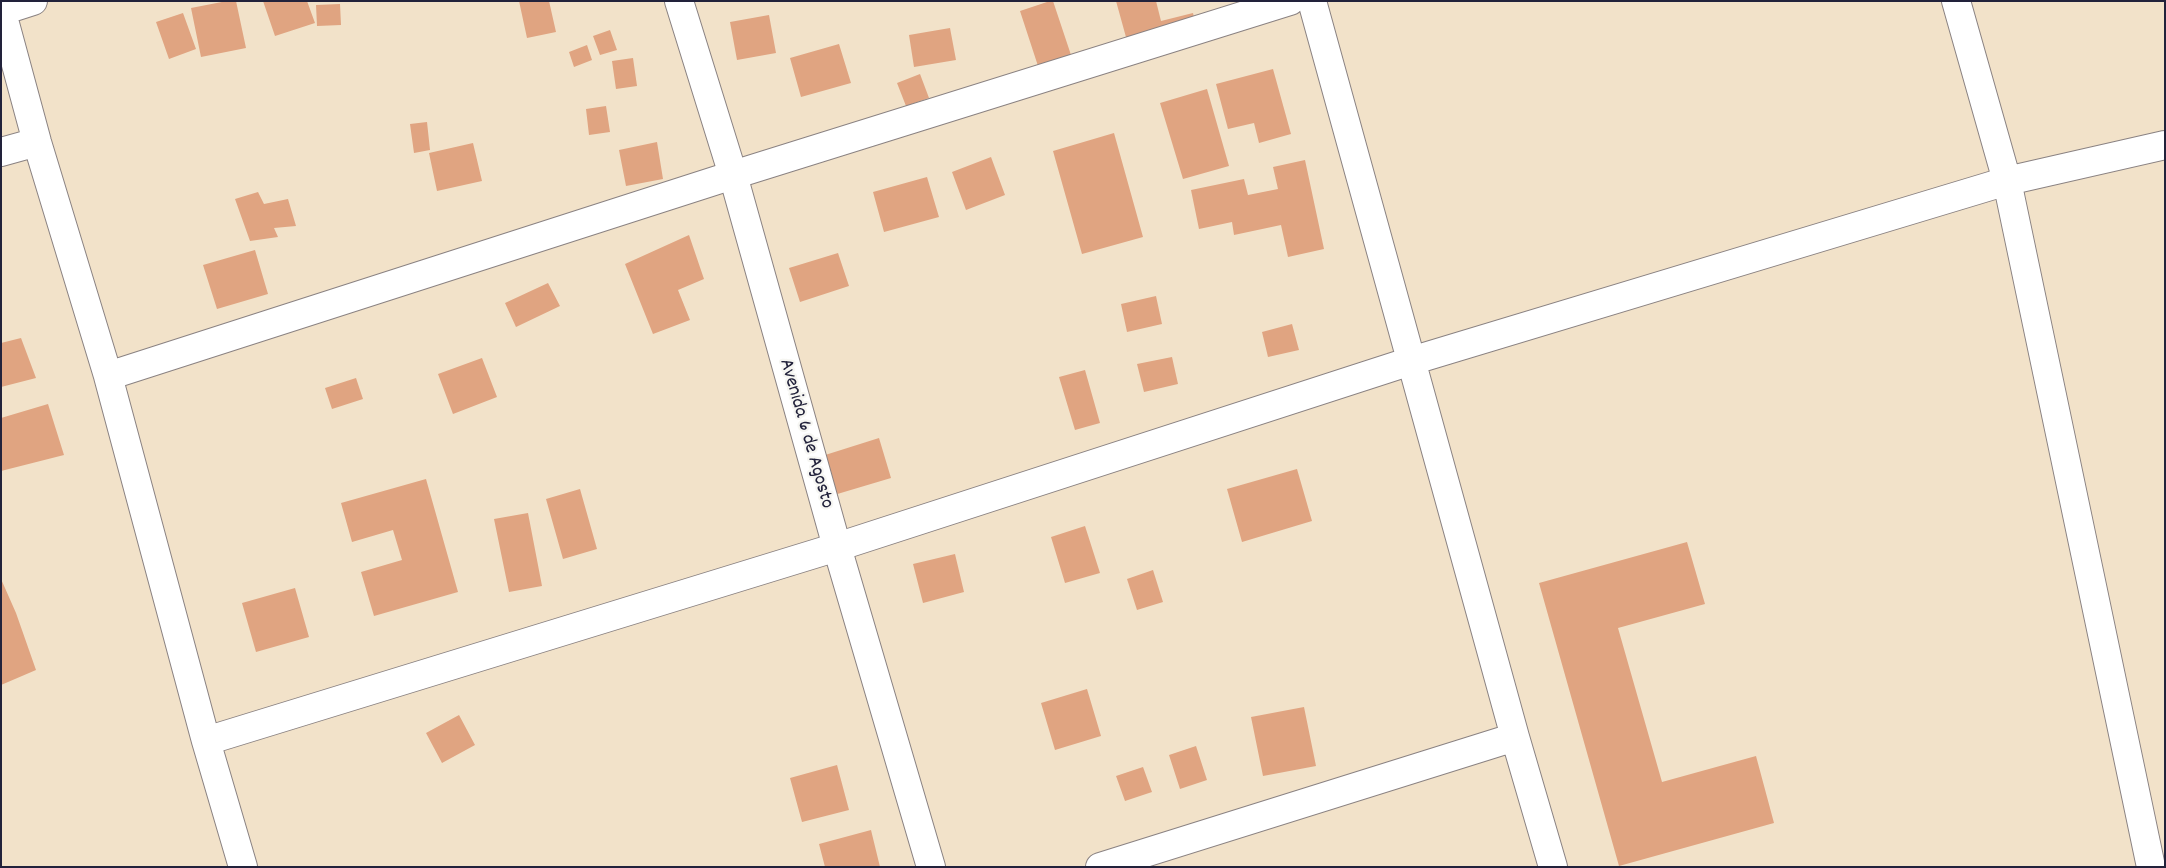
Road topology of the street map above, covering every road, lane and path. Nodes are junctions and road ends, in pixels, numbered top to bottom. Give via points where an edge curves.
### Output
1 (33, 1) edge
2 (679, 1) edge
3 (1290, 1) edge
4 (1312, 1) edge
5 (1956, 1) edge
6 (2, 10) edge
7 (37, 142) junction
8 (2165, 145) edge
9 (1, 152) edge
10 (733, 175) junction
11 (2007, 181) junction
12 (1411, 361) junction
13 (108, 376) junction
14 (836, 547) junction
15 (1515, 737) junction
16 (206, 741) junction
17 (244, 867) edge
18 (931, 867) edge
19 (1100, 867) edge
20 (1553, 867) edge
21 (2151, 867) edge

1 - 6 street
2 - 10 street, Avenida 6 de Agosto
3 - 10 street
4 - 12 street
5 - 11 street
6 - 7 street
7 - 9 street
7 - 13 street
8 - 11 street
10 - 13 street
10 - 14 street, Avenida 6 de Agosto
11 - 12 street
11 - 21 street
12 - 14 street
12 - 15 street
13 - 16 street
14 - 16 street
14 - 18 street, Avenida 6 de Agosto
15 - 19 street
15 - 20 street
16 - 17 street

